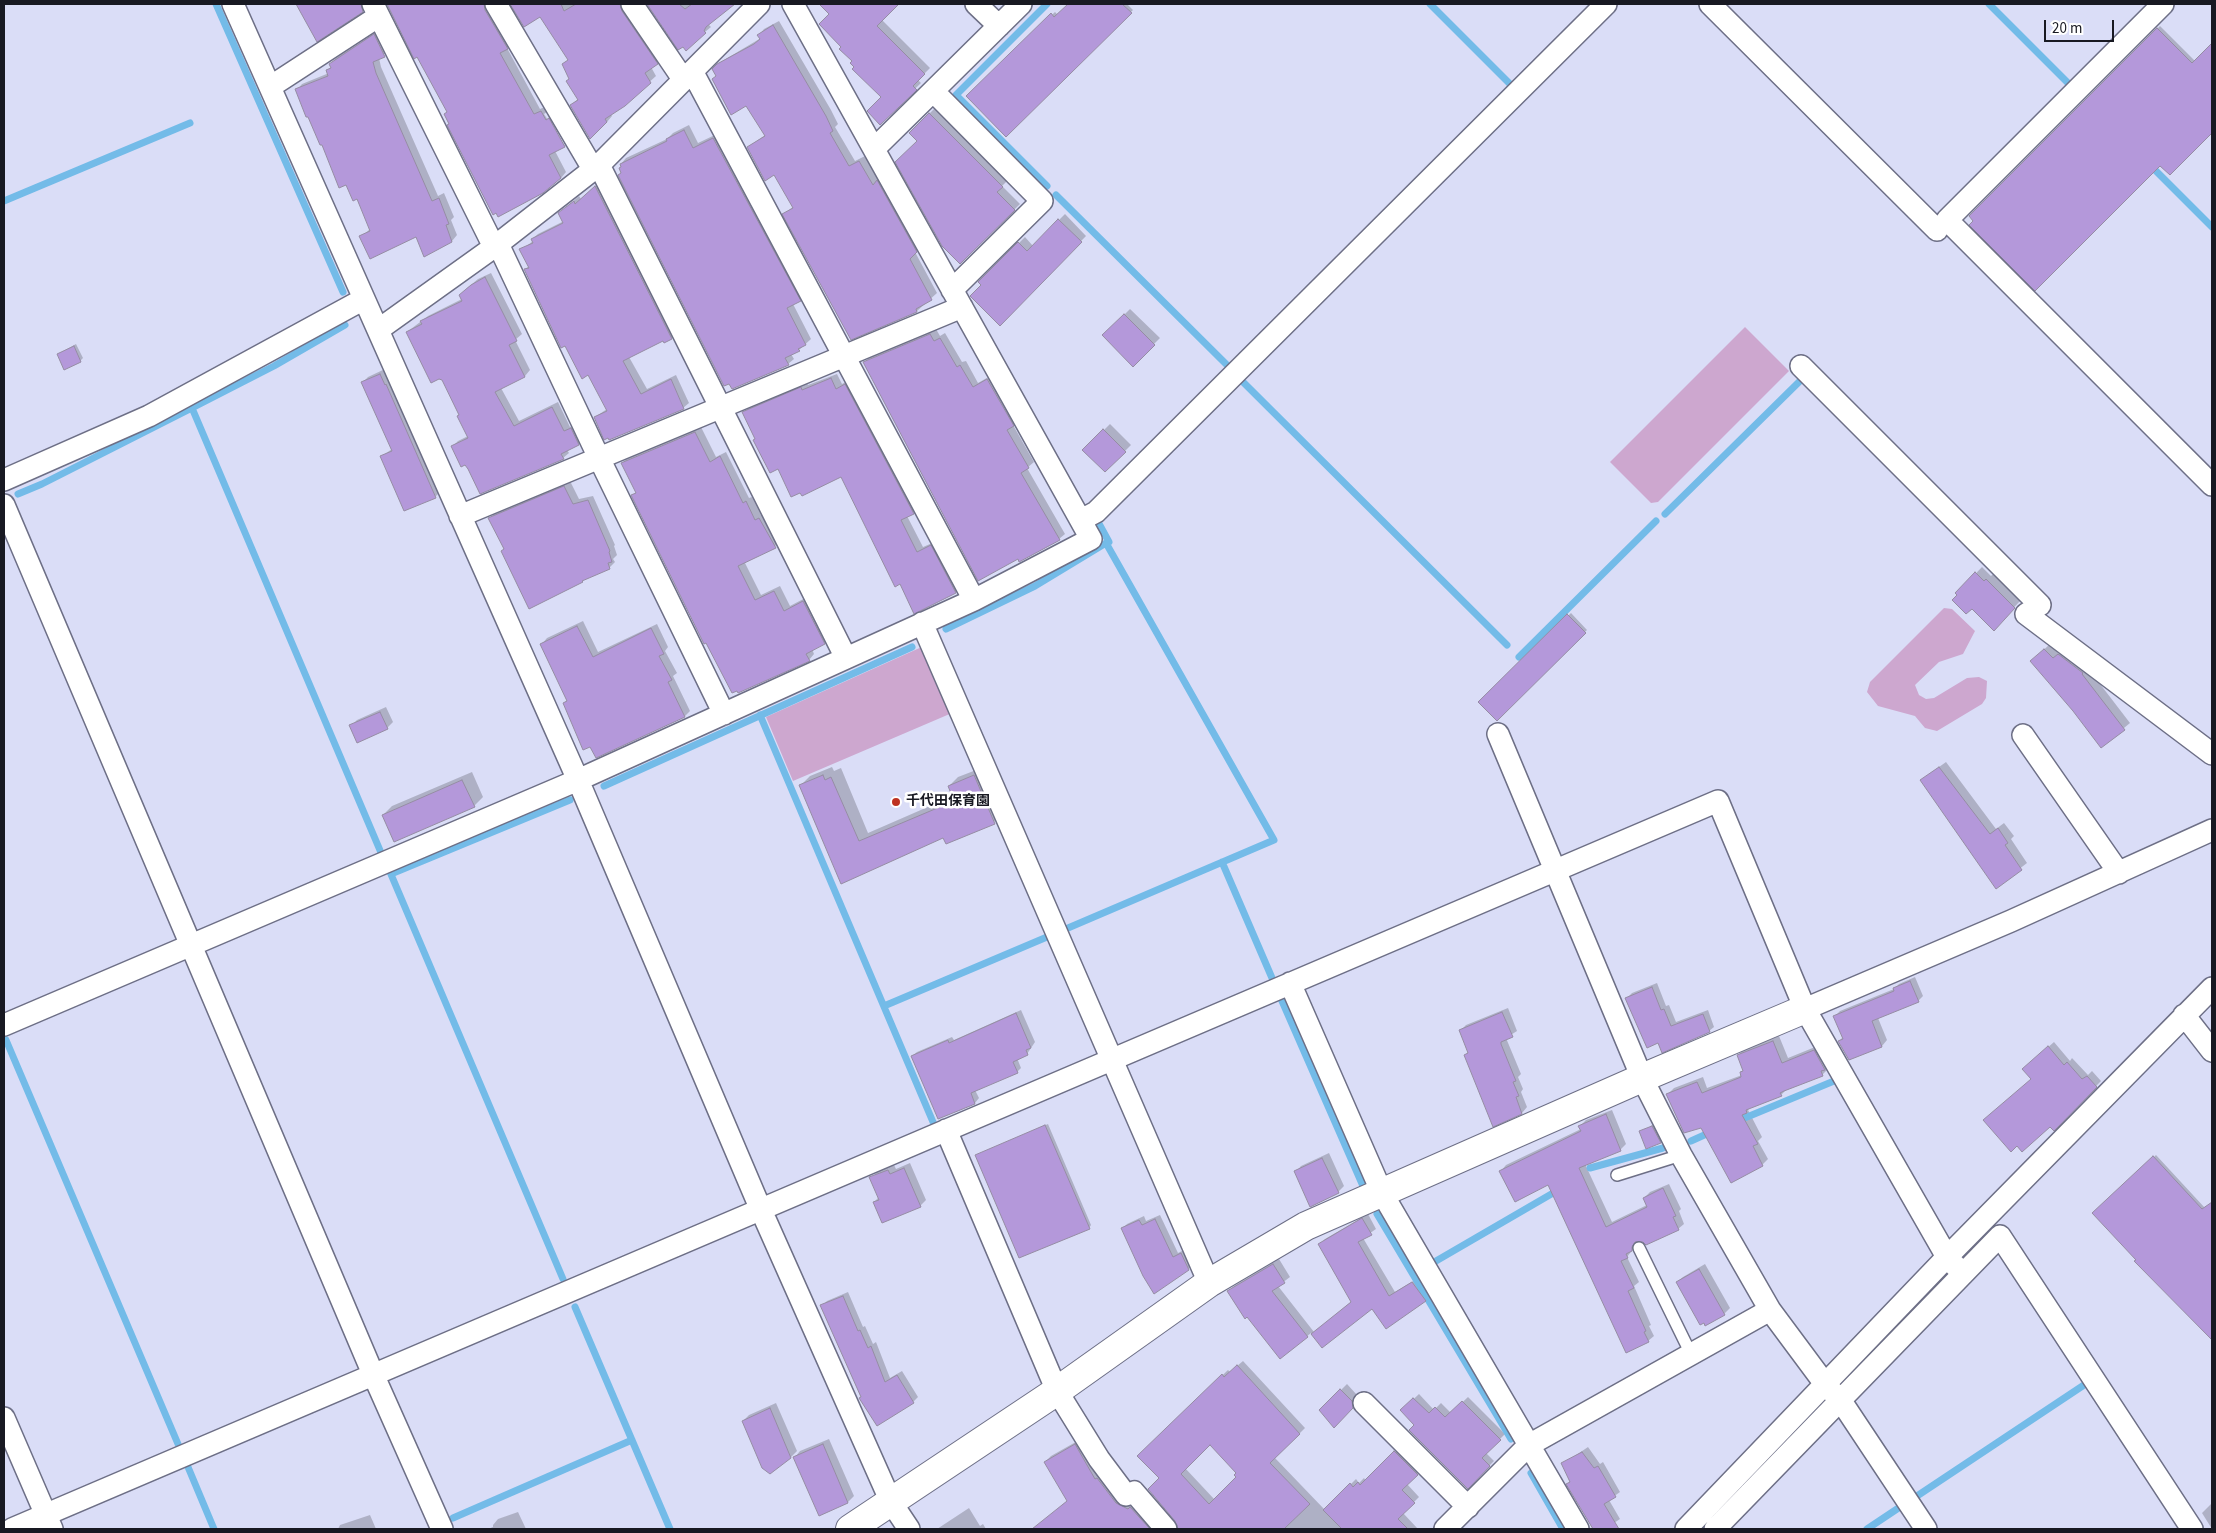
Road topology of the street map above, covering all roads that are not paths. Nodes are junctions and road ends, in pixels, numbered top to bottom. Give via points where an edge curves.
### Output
1 (233, 4) edge
2 (496, 4) edge
3 (632, 4) edge
4 (759, 4) edge
5 (793, 4) edge
6 (976, 4) edge
7 (1021, 4) edge
8 (1606, 4) edge
9 (1710, 4) edge
10 (2163, 4) edge
11 (376, 10) edge
12 (999, 26) junction
13 (688, 75) junction
14 (270, 87) junction
15 (933, 91) junction
16 (874, 149) junction
17 (596, 167) junction
18 (1937, 230) dead end
19 (496, 246) junction
20 (364, 299) junction
21 (957, 299) junction
22 (378, 330) junction
23 (844, 357) junction
24 (1801, 366) dead end
25 (722, 408) junction
26 (599, 458) junction
27 (4, 480) edge
28 (2212, 485) edge
29 (4, 505) edge
30 (460, 516) junction
31 (1081, 520) junction
32 (974, 600) junction
33 (922, 623) junction
34 (846, 658) junction
35 (724, 714) junction
36 (1498, 734) dead end
37 (2023, 735) dead end
38 (2212, 754) edge
39 (578, 780) junction
40 (2212, 830) edge
41 (1555, 870) junction
42 (2119, 873) junction
43 (191, 946) junction
44 (1290, 983) junction
45 (2212, 988) edge
46 (1805, 1009) junction
47 (2188, 1020) junction
48 (4, 1026) edge
49 (2212, 1051) edge
50 (1111, 1059) junction
51 (1642, 1078) junction
52 (946, 1130) junction
53 (1681, 1155) junction
54 (1616, 1175) dead end
55 (1382, 1193) junction
56 (761, 1210) junction
57 (1639, 1248) dead end
58 (1955, 1265) junction
59 (1209, 1283) junction
60 (1770, 1310) junction
61 (1691, 1354) junction
62 (373, 1374) junction
63 (1057, 1391) junction
64 (1833, 1392) junction
65 (1364, 1403) dead end
66 (4, 1418) edge
67 (1529, 1445) junction
68 (891, 1502) junction
69 (1468, 1507) junction
70 (49, 1522) edge
71 (12, 1529) edge
72 (442, 1529) edge
73 (850, 1529) edge
74 (909, 1529) edge
75 (1166, 1529) edge
76 (1445, 1529) edge
77 (1578, 1529) edge
78 (1686, 1529) edge
79 (1716, 1529) edge
80 (1926, 1529) edge
81 (2192, 1529) edge

1 - 14 street
2 - 17 street
3 - 13 street
4 - 13 street
5 - 16 street
6 - 12 street
7 - 12 street
8 - 31 street via 1096,512
9 - 18 street
10 - 28 street via 1947,220
11 - 14 street
11 - 19 street
12 - 15 street
13 - 17 street
13 - 23 street
14 - 20 street
15 - 16 street
15 - 21 street via 1042,200
16 - 21 street
17 - 19 street
17 - 25 street
19 - 22 street
19 - 26 street
20 - 22 street
20 - 27 street via 149,416
21 - 23 street
21 - 31 street
22 - 30 street
23 - 25 street
23 - 32 street
24 - 38 street via 2040,605 2026,614
25 - 26 street
25 - 34 street
26 - 30 street
26 - 35 street
29 - 43 street
30 - 39 street
31 - 32 street via 1092,539
32 - 33 street
33 - 34 street
33 - 50 street
34 - 35 street
35 - 39 street
36 - 41 street
37 - 42 street
39 - 43 street
39 - 56 street
40 - 42 street
41 - 44 street
41 - 46 street via 1718,801
41 - 51 street
42 - 46 street
43 - 48 street
43 - 62 street
44 - 50 street
44 - 55 street
45 - 47 street
46 - 51 street
46 - 58 street
47 - 49 street
47 - 58 street
50 - 52 street
50 - 59 street
51 - 53 street
51 - 55 street
52 - 56 street
52 - 63 street
53 - 54 lane
53 - 60 street
55 - 59 street via 1306,1226
55 - 67 street
56 - 62 street
56 - 68 street
57 - 61 lane
58 - 64 street
58 - 81 street via 2000,1236
59 - 63 street
60 - 61 street
60 - 64 street
61 - 67 street
62 - 70 street
62 - 72 street
63 - 68 street
63 - 75 street via 1099,1459 1126,1495 1134,1492
64 - 78 street
64 - 79 street
64 - 80 street
65 - 69 street
66 - 70 street
67 - 69 street
67 - 77 street
68 - 73 street
68 - 74 street
69 - 76 street
70 - 71 street

